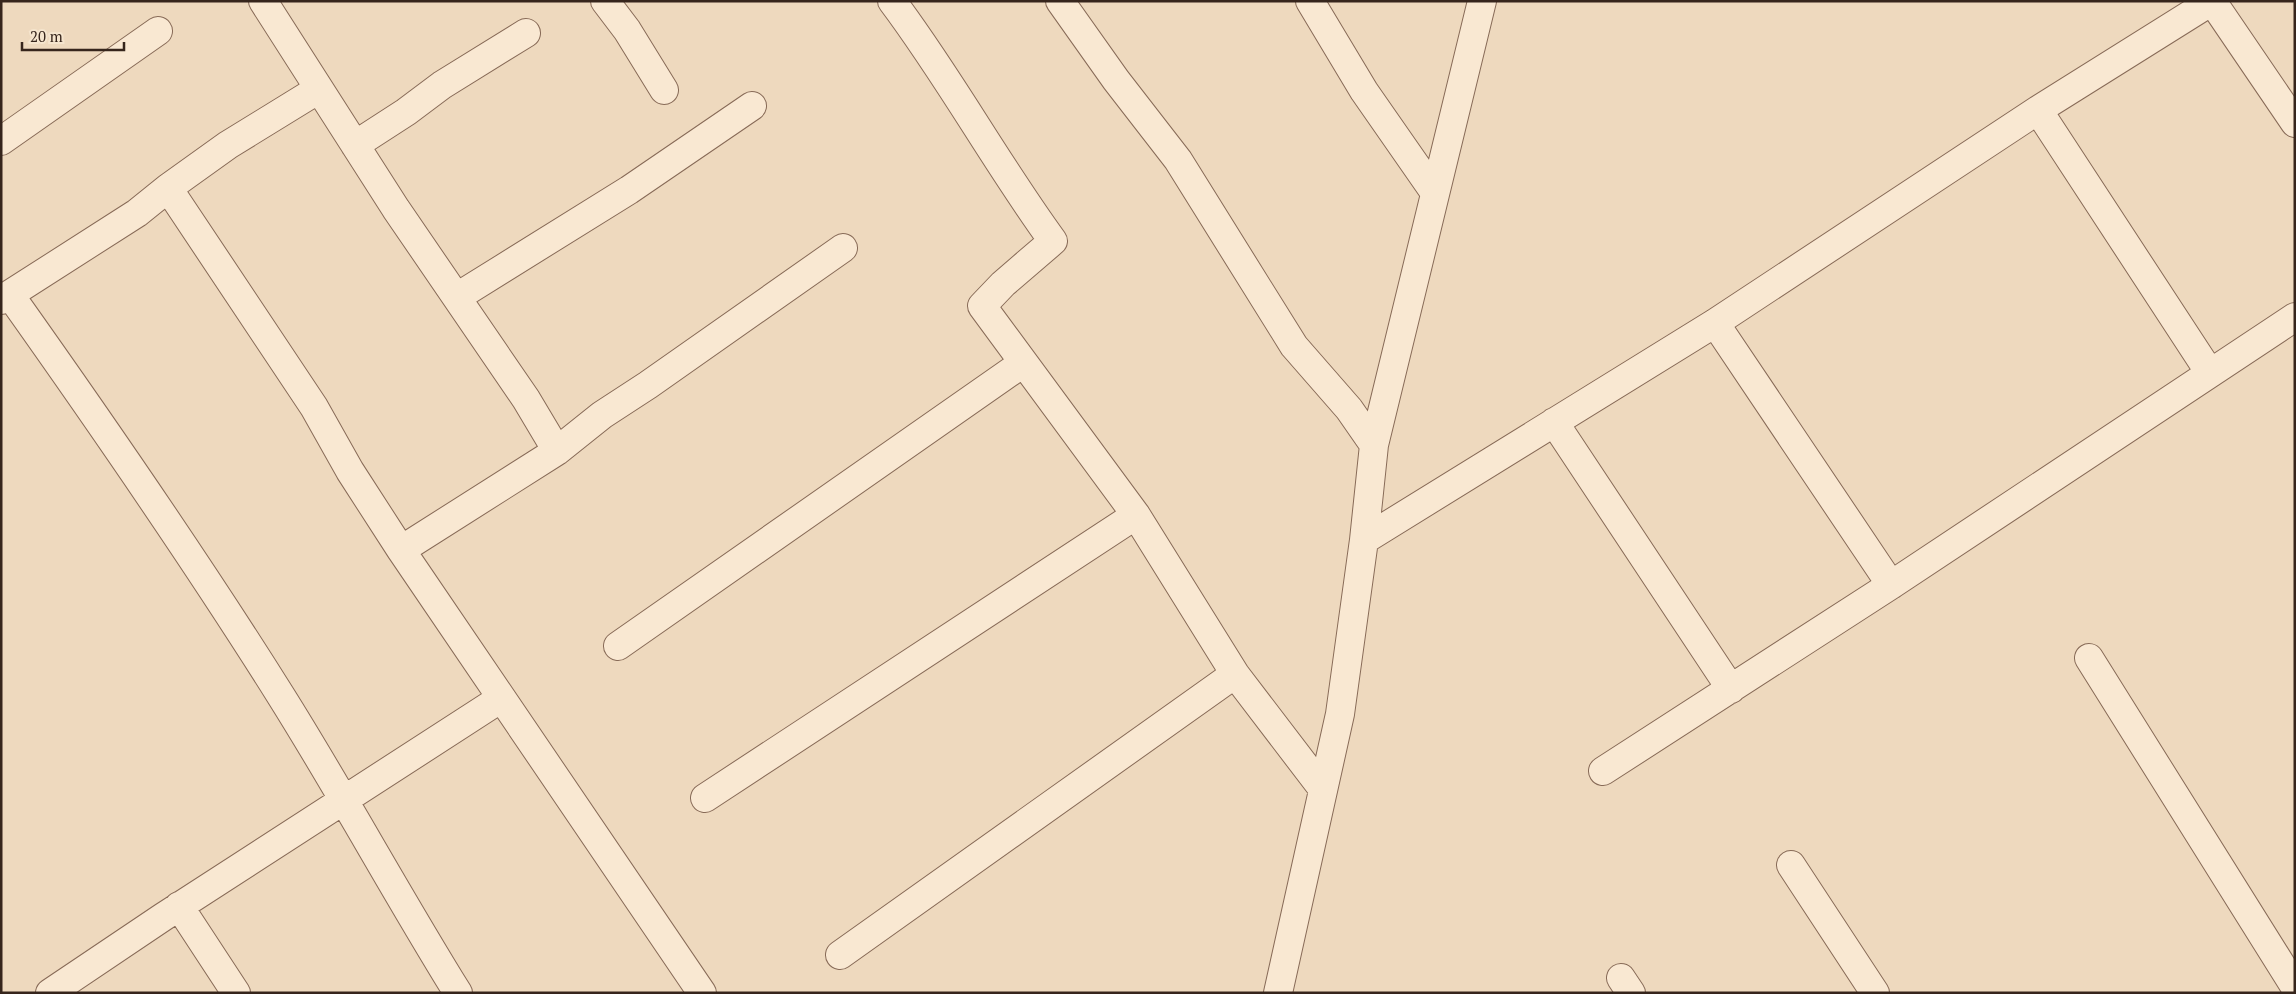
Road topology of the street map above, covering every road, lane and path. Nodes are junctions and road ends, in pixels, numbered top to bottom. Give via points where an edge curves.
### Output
1 (263, 1) edge
2 (605, 1) edge
3 (892, 1) edge
4 (1060, 1) edge
5 (1310, 1) edge
6 (1482, 1) edge
7 (2212, 1) edge
8 (158, 31) dead end
9 (526, 33) dead end
10 (319, 89) junction
11 (664, 90) dead end
12 (752, 106) dead end
13 (2038, 110) junction
14 (2295, 123) edge
15 (1, 141) edge
16 (355, 144) junction
17 (168, 188) junction
18 (1435, 193) junction
19 (843, 248) dead end
20 (457, 297) junction
21 (6, 298) edge
22 (2295, 317) edge
23 (1715, 323) junction
24 (1023, 363) junction
25 (2210, 373) junction
26 (1554, 422) junction
27 (1374, 445) junction
28 (557, 451) junction
29 (1136, 515) junction
30 (1364, 540) junction
31 (401, 550) junction
32 (1891, 585) junction
33 (618, 646) dead end
34 (2088, 658) dead end
35 (1235, 674) junction
36 (1731, 688) junction
37 (500, 698) junction
38 (1603, 771) dead end
39 (1322, 788) junction
40 (705, 798) dead end
41 (345, 800) junction
42 (1791, 865) dead end
43 (179, 906) junction
44 (840, 955) dead end
45 (2295, 987) edge
46 (50, 993) edge
47 (236, 993) edge
48 (458, 993) edge
49 (702, 993) edge
50 (1278, 993) edge
51 (1875, 993) edge

1 - 10 street
2 - 11 street
3 - 24 street via 1053,241 982,306
4 - 27 street via 1178,160 1294,346 1349,409
5 - 18 street via 1364,91
6 - 18 street
7 - 13 street
7 - 14 street
8 - 15 street
9 - 16 street via 442,84 406,112
10 - 16 street
10 - 17 street via 228,145
12 - 20 street via 629,190
13 - 23 street
13 - 25 street
16 - 20 street
17 - 21 street via 136,213
17 - 31 street via 314,407 350,471
18 - 27 street
19 - 28 street via 602,414
20 - 28 street
21 - 41 street via 99,420 279,693
22 - 25 street
23 - 26 street
23 - 32 street
24 - 29 street
24 - 33 street
25 - 32 street
26 - 30 street
26 - 36 street
27 - 30 street
28 - 31 street
29 - 35 street
29 - 40 street
30 - 39 street via 1340,714
31 - 37 street
32 - 36 street
34 - 45 street
35 - 39 street
35 - 44 street
36 - 38 street
37 - 41 street
37 - 49 street
39 - 50 street
41 - 43 street
41 - 48 street
42 - 51 street
43 - 46 street
43 - 47 street

